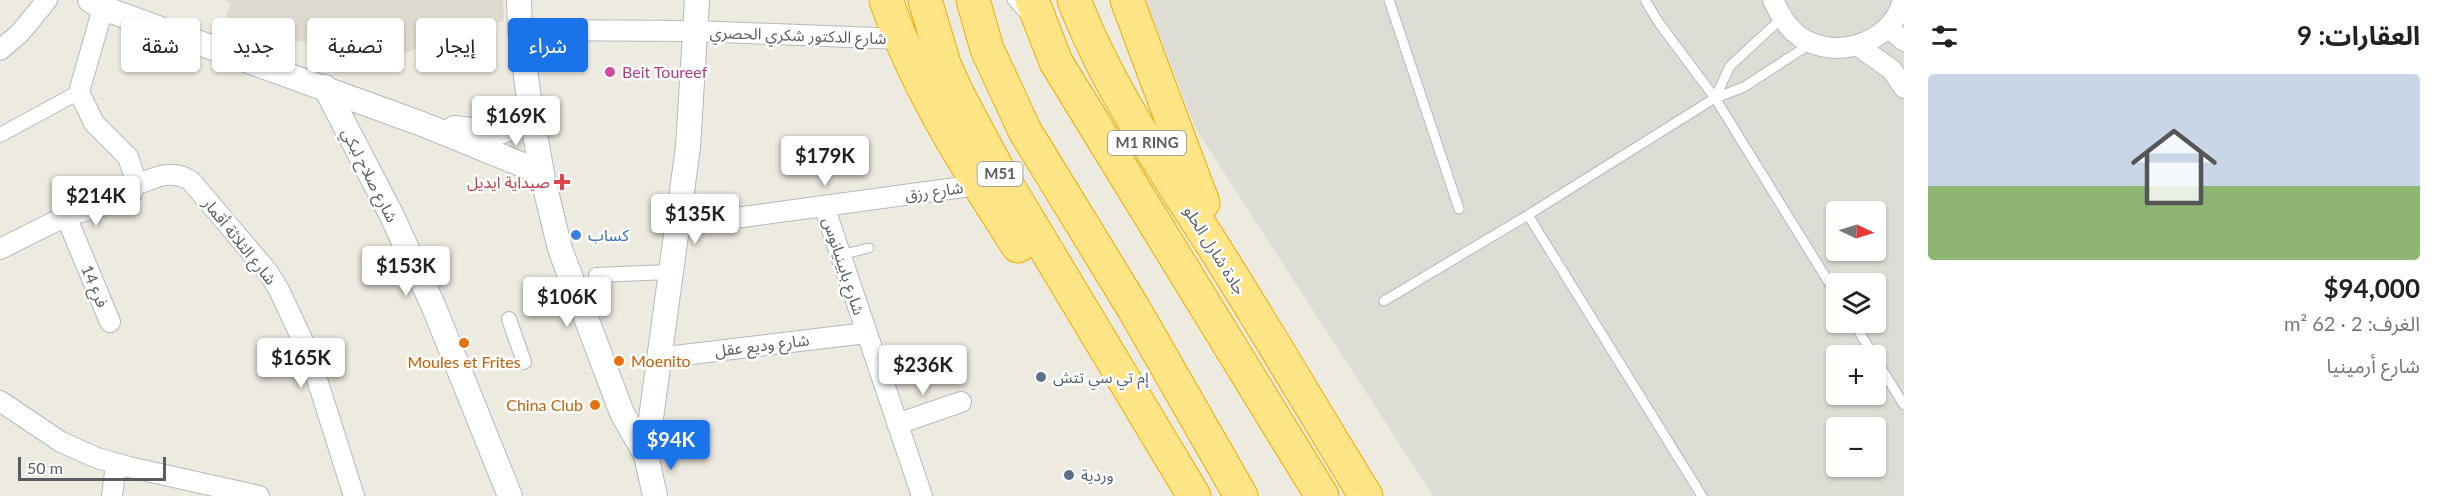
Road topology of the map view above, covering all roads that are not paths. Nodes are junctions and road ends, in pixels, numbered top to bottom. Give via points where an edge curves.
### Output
1 (47, 0) edge
2 (519, 0) edge
3 (697, 0) edge
4 (886, 0) edge
5 (925, 0) edge
6 (973, 0) edge
7 (1012, 0) edge
8 (1032, 0) edge
9 (1074, 0) edge
10 (1127, 0) edge
11 (1389, 0) edge
12 (1645, 0) edge
13 (1773, 0) edge
14 (1903, 0) edge
15 (96, 4) edge
16 (520, 18) edge
17 (1782, 18) junction
18 (1888, 27) junction
19 (588, 30) edge
20 (695, 31) junction
21 (901, 39) junction
22 (1904, 41) edge
23 (1811, 43) junction
24 (1050, 45) junction
25 (1858, 46) junction
26 (0, 50) edge
27 (525, 72) edge
28 (325, 87) junction
29 (1904, 88) edge
30 (79, 92) junction
31 (1715, 98) junction
32 (530, 107) junction
33 (422, 124) junction
34 (0, 135) edge
35 (134, 178) junction
36 (543, 179) junction
37 (978, 185) junction
38 (824, 206) junction
39 (1459, 209) dead end
40 (1528, 215) junction
41 (66, 216) junction
42 (676, 226) junction
43 (869, 248) dead end
44 (0, 249) edge
45 (840, 255) junction
46 (669, 272) junction
47 (596, 275) dead end
48 (1826, 278) edge
49 (1234, 280) junction
50 (1384, 301) dead end
51 (509, 319) dead end
52 (110, 322) dead end
53 (866, 333) junction
54 (658, 358) junction
55 (524, 362) dead end
56 (1886, 376) edge
57 (1133, 397) junction
58 (0, 401) edge
59 (961, 402) dead end
60 (1904, 405) edge
61 (650, 411) junction
62 (622, 414) junction
63 (897, 424) junction
64 (646, 456) junction
65 (116, 464) junction
66 (112, 496) edge
67 (260, 496) edge
68 (354, 496) edge
69 (510, 496) edge
70 (655, 496) edge
71 (922, 496) edge
72 (1194, 496) edge
73 (1241, 496) edge
74 (1322, 496) edge
75 (1366, 496) edge
76 (1702, 496) edge

1 - 26 street
2 - 16 street
3 - 20 street
4 - 21 highway
5 - 57 highway, M51 via 957,93
6 - 73 highway, M51 via 987,49 1025,131 1134,309
7 - 24 lane
8 - 24 highway
9 - 49 highway, جادة شارل الحلو / M1 RING via 1118,98
10 - 49 highway
11 - 39 lane
12 - 31 lane
13 - 17 street
14 - 18 street
15 - 28 street
15 - 30 street
17 - 23 street
17 - 31 lane via 1730,66
18 - 22 street
18 - 25 street
19 - 20 street, شارع الدكتور شكري الحصري
20 - 21 street, شارع الدكتور شكري الحصري
20 - 42 street via 688,147
21 - 37 highway via 938,117
23 - 25 street via 1827,48
23 - 31 lane via 1744,87
24 - 74 highway via 1056,62
25 - 29 street via 1892,70
27 - 32 street
28 - 33 street
28 - 69 street, شارع صلاح لبكي via 428,295
30 - 34 street
30 - 35 street via 94,123 128,158
31 - 40 lane
31 - 48 lane
32 - 33 street via 518,126 496,133
32 - 36 street
33 - 36 street via 528,167
35 - 41 street, شارع الثلاثة أقمار via 132,193 124,200
35 - 68 street, شارع الثلاثة أقمار via 167,173 195,184 268,272 309,354
36 - 62 street via 560,249
37 - 38 street, شارع رزق
37 - 57 highway via 1064,315
38 - 42 street, شارع رزق
38 - 45 street, شارع بابينيانوس
40 - 50 lane
40 - 76 lane
41 - 44 street, شارع الثلاثة أقمار
41 - 52 street, فرع 14
42 - 46 street
43 - 45 lane
45 - 53 street, شارع بابينيانوس
46 - 47 street
46 - 54 street
49 - 75 highway, جادة شارل الحلو / M1 RING
51 - 55 street
53 - 54 street, شارع وديع عقل
53 - 63 street, شارع بابينيانوس
54 - 61 street
56 - 60 lane
57 - 72 highway, M51
58 - 65 street via 61,442
59 - 63 street
61 - 62 street via 639,420
61 - 64 street
62 - 64 street
63 - 71 street, شارع بابينيانوس
64 - 70 street
65 - 66 street
65 - 67 street

